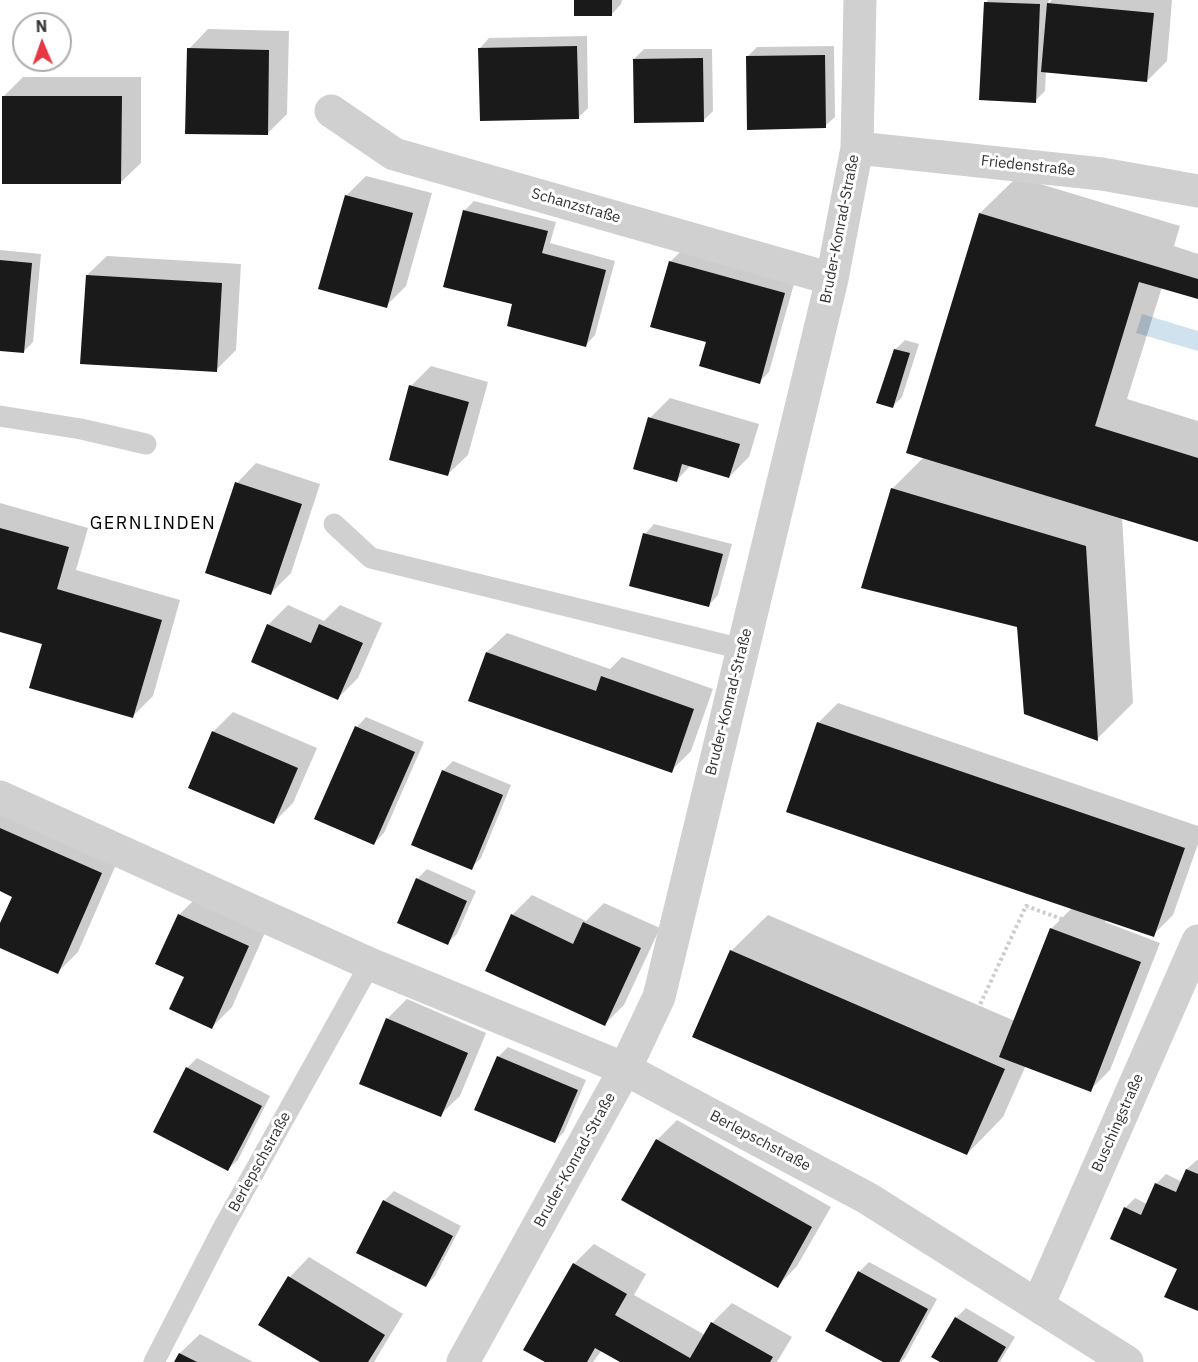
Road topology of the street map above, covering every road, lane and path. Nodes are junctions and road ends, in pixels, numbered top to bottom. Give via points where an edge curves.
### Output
1 (860, 0) edge
2 (331, 111) dead end
3 (857, 148) junction
4 (1198, 191) edge
5 (832, 279) junction
6 (0, 416) edge
7 (146, 444) dead end
8 (334, 525) dead end
9 (742, 649) junction
10 (0, 797) edge
11 (806, 947) dead end
12 (1193, 953) edge
13 (370, 964) junction
14 (625, 1068) junction
15 (1038, 1305) junction
16 (154, 1362) edge
17 (463, 1362) edge
18 (1127, 1362) edge

1 - 3 street, Bruder-Konrad-Straße
2 - 5 street, Schanzstraße via 394,154
3 - 4 street, Friedenstraße via 1102,174
3 - 5 street, Bruder-Konrad-Straße
5 - 9 street, Bruder-Konrad-Straße
6 - 7 lane
8 - 9 lane via 371,558
9 - 14 street, Bruder-Konrad-Straße via 658,997
10 - 13 street, Berlepschstraße
11 - 12 path via 971,1024 1026,906
12 - 15 street, Buschingstraße
13 - 14 street, Berlepschstraße
13 - 16 lane, Berlepschstraße
14 - 15 street, Berlepschstraße via 867,1198
14 - 17 street, Bruder-Konrad-Straße
15 - 18 street, Berlepschstraße

